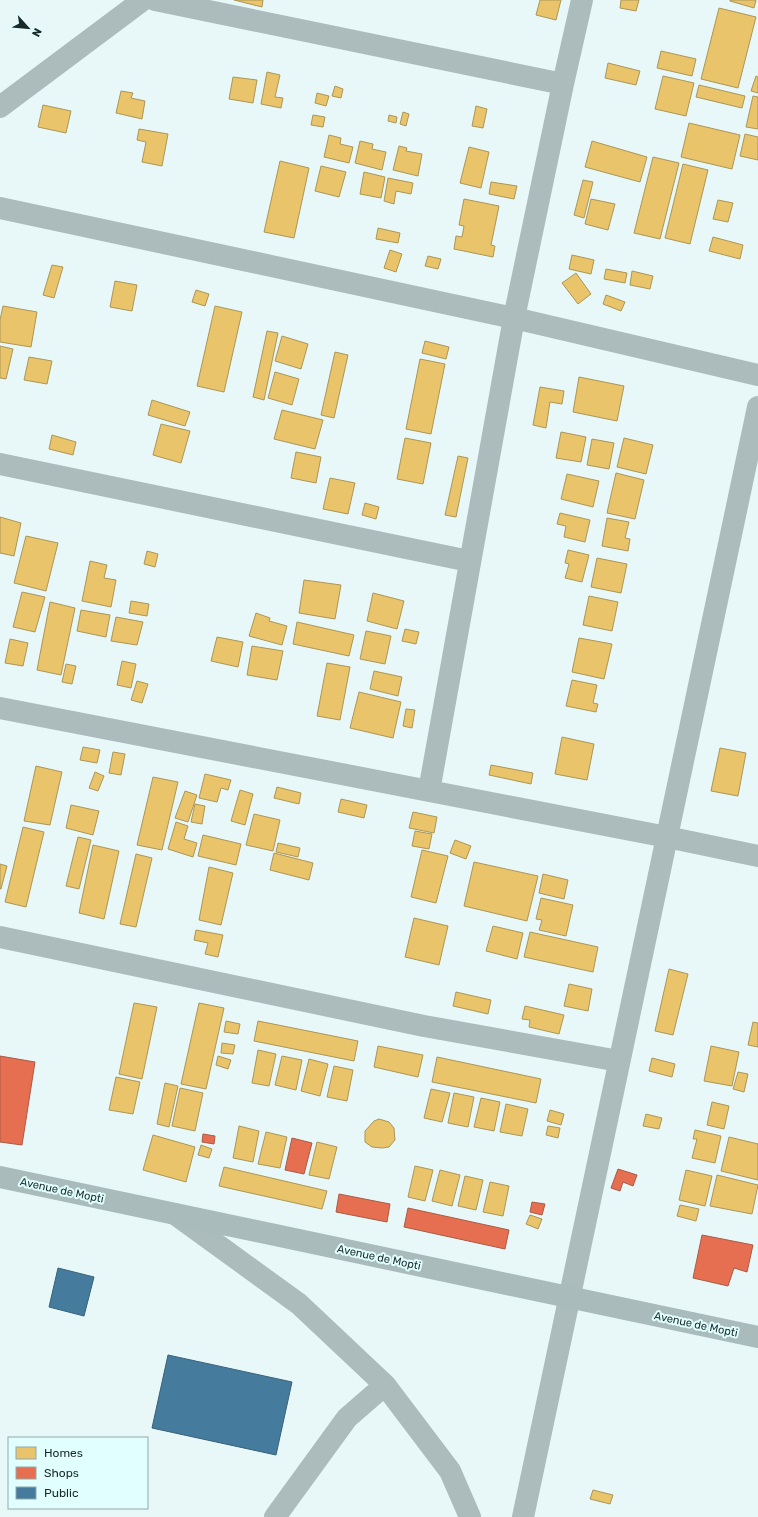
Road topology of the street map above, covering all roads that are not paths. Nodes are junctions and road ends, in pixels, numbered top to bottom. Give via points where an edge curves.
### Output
1 (143, 0) edge
2 (155, 0) edge
3 (582, 0) edge
4 (563, 84) junction
5 (0, 107) edge
6 (0, 208) edge
7 (514, 318) junction
8 (758, 376) edge
9 (758, 407) edge
10 (0, 464) edge
11 (469, 561) junction
12 (0, 708) edge
13 (429, 791) junction
14 (666, 837) junction
15 (758, 856) edge
16 (0, 937) edge
17 (619, 1061) junction
18 (0, 1176) edge
19 (175, 1214) junction
20 (570, 1297) junction
21 (758, 1337) edge
22 (385, 1385) junction
23 (276, 1517) edge
24 (470, 1517) edge
25 (523, 1517) edge

1 - 5 street
2 - 4 street
3 - 4 street
4 - 7 street
6 - 7 street
7 - 8 street
7 - 11 street
9 - 14 street
10 - 11 street
11 - 13 street
12 - 13 street
13 - 14 street
14 - 15 street
14 - 17 street
16 - 17 street via 424,1026
17 - 20 street
18 - 19 street, Avenue de Mopti
19 - 20 street, Avenue de Mopti
19 - 22 street via 300,1304
20 - 21 street, Avenue de Mopti
20 - 25 street
22 - 23 street via 347,1418
22 - 24 street via 450,1471

